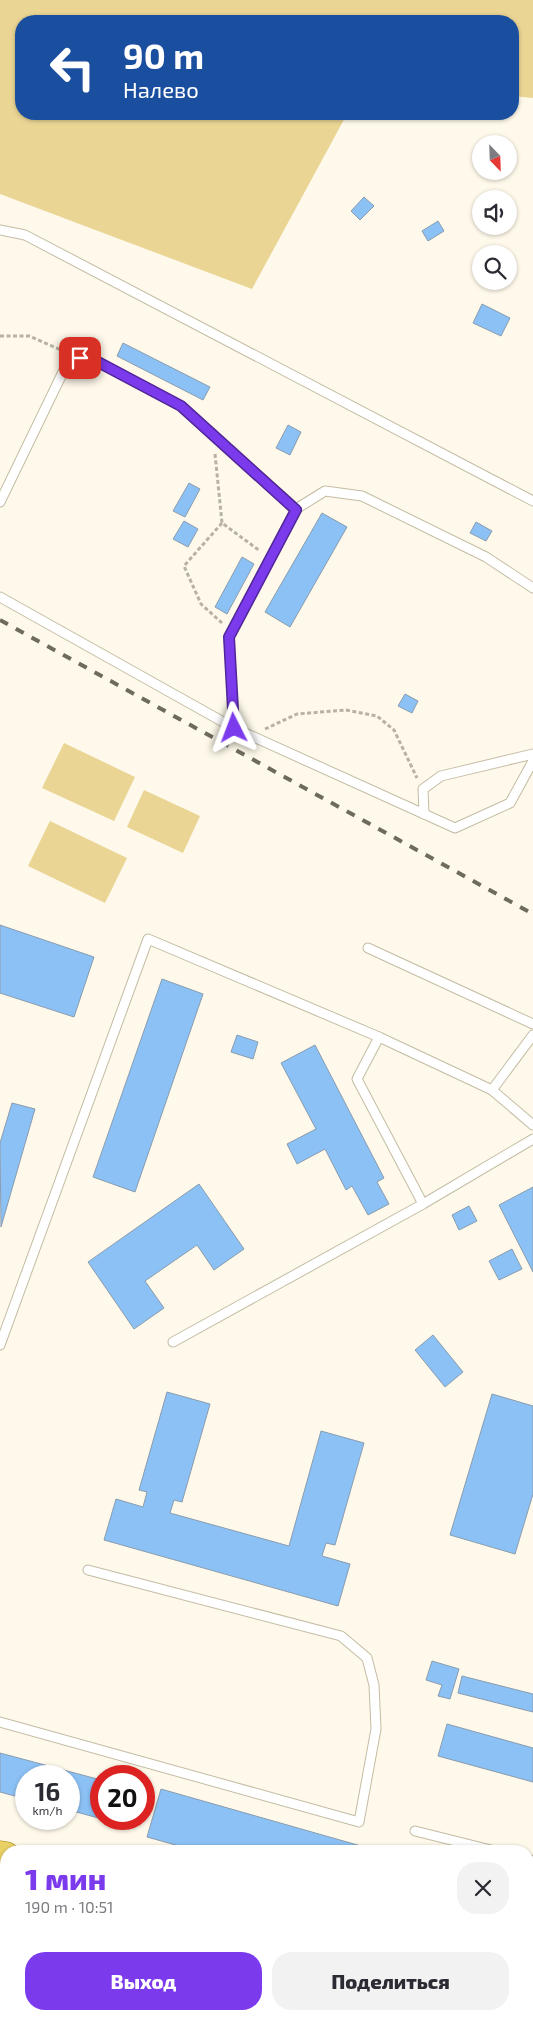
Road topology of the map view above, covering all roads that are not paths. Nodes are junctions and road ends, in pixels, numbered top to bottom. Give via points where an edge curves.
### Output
1 (0, 230) edge
2 (533, 501) edge
3 (0, 502) edge
4 (296, 510) junction
5 (533, 588) edge
6 (0, 597) edge
7 (234, 728) junction
8 (533, 754) edge
9 (533, 761) edge
10 (424, 814) junction
11 (368, 948) dead end
12 (533, 1024) edge
13 (533, 1035) edge
14 (378, 1037) junction
15 (492, 1090) junction
16 (533, 1125) edge
17 (533, 1139) edge
18 (423, 1204) junction
19 (172, 1342) dead end
20 (0, 1345) edge
21 (88, 1570) dead end
22 (0, 1722) edge
23 (415, 1831) dead end
24 (471, 1845) edge

1 - 2 lane via 25,235
3 - 4 lane via 63,372 80,358 98,362 181,406
4 - 5 lane via 325,491 362,496 486,557
4 - 7 lane via 229,637
6 - 7 lane
7 - 10 lane
8 - 10 lane via 441,776 423,789
9 - 10 lane via 510,802 455,828
11 - 12 lane
13 - 15 lane
14 - 15 lane
14 - 18 lane via 357,1079
14 - 20 lane via 148,939
15 - 16 lane
17 - 18 lane
18 - 19 lane
21 - 22 lane via 340,1636 367,1658 374,1685 376,1730 359,1822
23 - 24 lane

